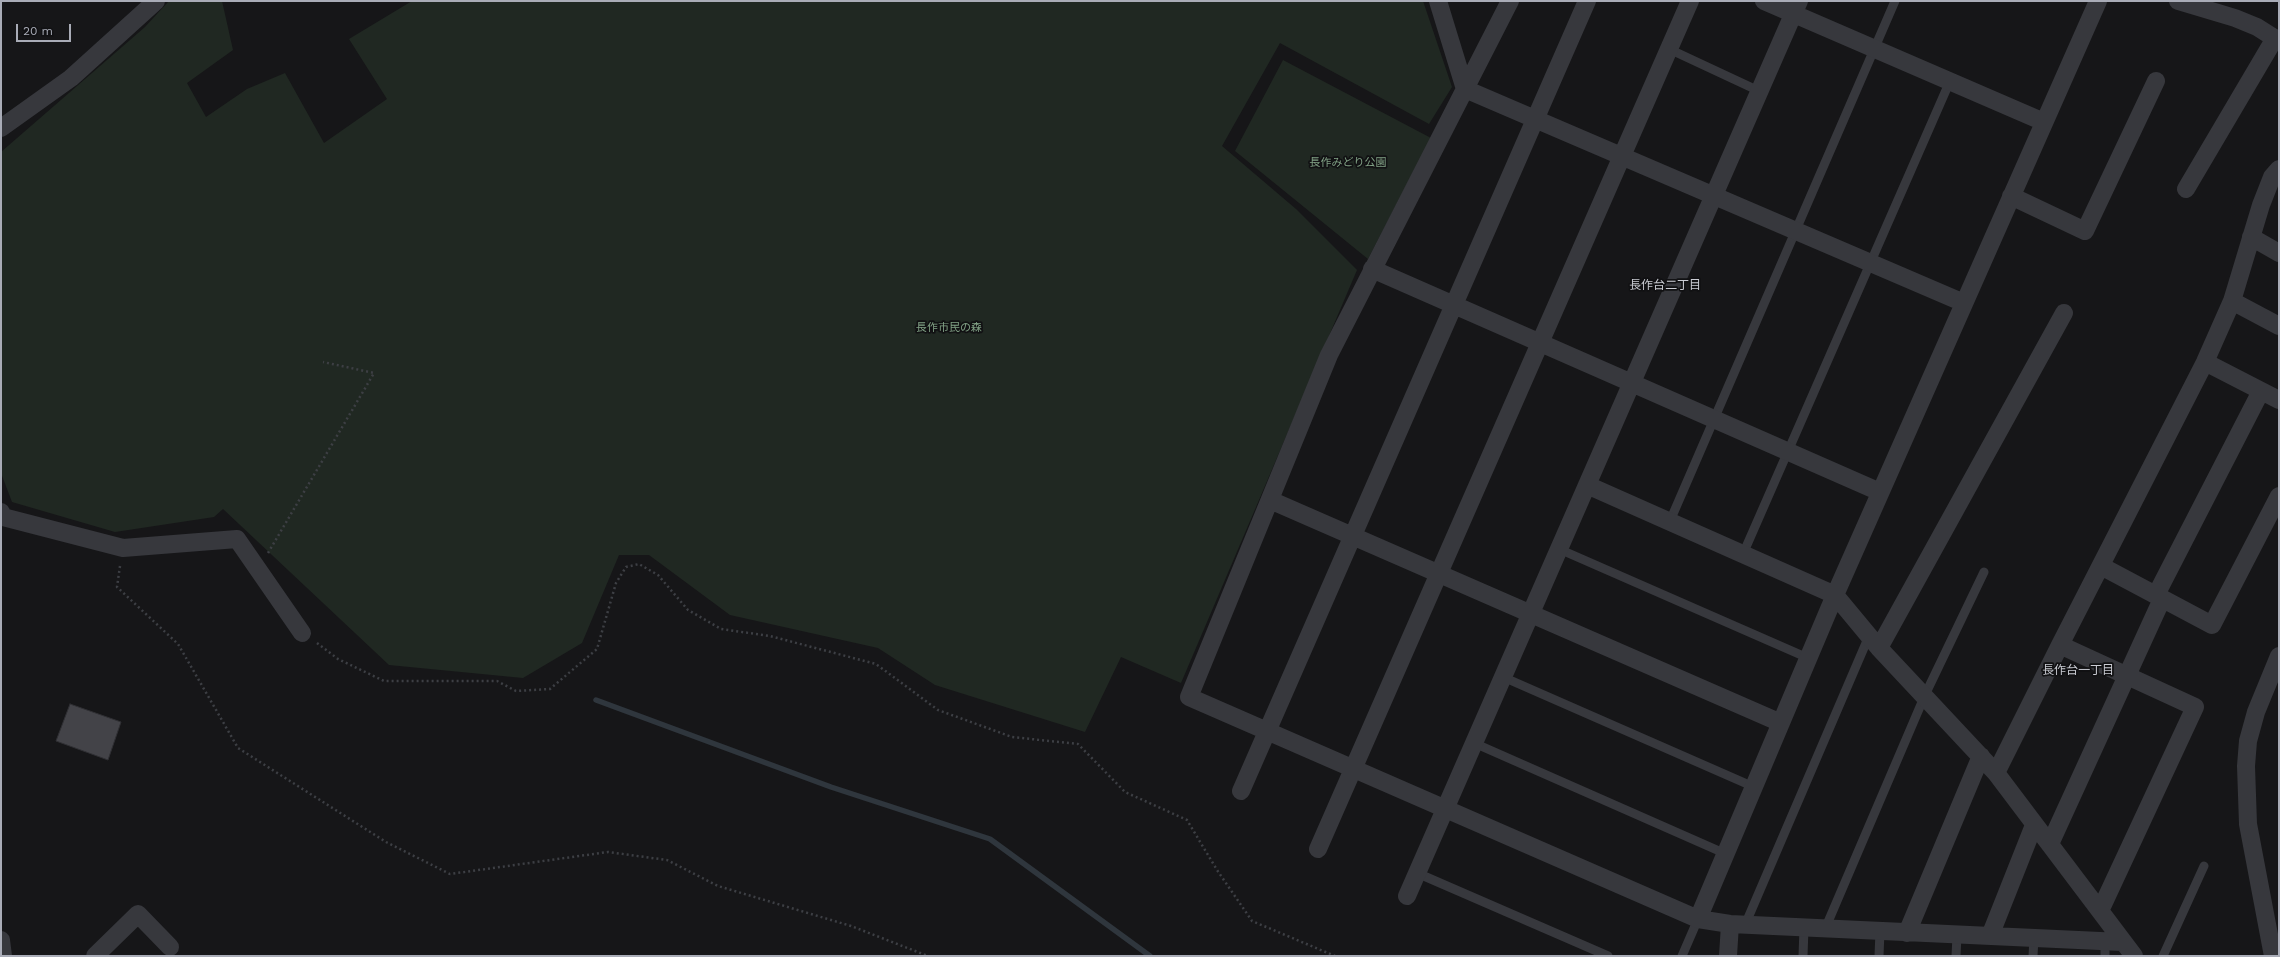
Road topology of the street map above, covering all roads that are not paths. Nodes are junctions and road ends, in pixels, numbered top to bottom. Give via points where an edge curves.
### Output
1 (1438, 1) edge
2 (1510, 1) edge
3 (1588, 1) edge
4 (1690, 1) edge
5 (1764, 1) edge
6 (1895, 1) edge
7 (2098, 1) edge
8 (2178, 1) edge
9 (155, 2) edge
10 (1796, 7) edge
11 (2277, 39) edge
12 (1874, 48) junction
13 (1669, 49) junction
14 (1950, 80) junction
15 (2156, 81) dead end
16 (1465, 89) junction
17 (1760, 91) junction
18 (1536, 119) junction
19 (2044, 122) junction
20 (1, 128) edge
21 (1622, 157) junction
22 (2279, 169) edge
23 (2186, 188) dead end
24 (1714, 196) junction
25 (2011, 196) junction
26 (1795, 231) junction
27 (2251, 237) junction
28 (2279, 253) edge
29 (1870, 263) junction
30 (1372, 269) junction
31 (2232, 301) junction
32 (1964, 303) junction
33 (1454, 305) junction
34 (2064, 313) dead end
35 (2279, 326) edge
36 (1540, 343) junction
37 (2205, 362) junction
38 (1632, 383) junction
39 (2261, 391) junction
40 (2279, 400) edge
41 (1714, 419) junction
42 (1788, 451) junction
43 (1587, 485) junction
44 (1880, 492) junction
45 (2279, 496) edge
46 (1270, 500) junction
47 (1, 512) edge
48 (1670, 521) junction
49 (1353, 536) junction
50 (1559, 549) junction
51 (1743, 554) junction
52 (2101, 566) junction
53 (1984, 572) dead end
54 (1439, 574) junction
55 (1835, 595) junction
56 (2159, 597) junction
57 (1531, 613) junction
58 (302, 633) road end
59 (1874, 642) junction
60 (2060, 645) junction
61 (2279, 656) edge
62 (1808, 658) junction
63 (2128, 676) junction
64 (1503, 677) junction
65 (1925, 695) junction
66 (1781, 723) junction
67 (1267, 731) junction
68 (1474, 743) junction
69 (1981, 756) junction
70 (1354, 768) junction
71 (1996, 773) junction
72 (1754, 787) junction
73 (1241, 791) dead end
74 (1446, 808) junction
75 (2034, 825) junction
76 (2050, 844) junction
77 (1318, 849) dead end
78 (1726, 854) junction
79 (2204, 866) dead end
80 (1417, 873) junction
81 (1407, 896) dead end
82 (2100, 911) junction
83 (1698, 919) junction
84 (1738, 925) junction
85 (1804, 928) junction
86 (1825, 929) junction
87 (1880, 931) junction
88 (1906, 933) junction
89 (1957, 935) junction
90 (1990, 936) junction
91 (2034, 938) junction
92 (1, 940) edge
93 (170, 947) dead end
94 (2110, 947) edge
95 (3, 956) edge
96 (94, 956) edge
97 (1608, 956) edge
98 (1682, 956) edge
99 (1728, 956) edge
100 (1803, 956) edge
101 (1879, 956) edge
102 (1956, 956) edge
103 (2033, 956) edge
104 (2134, 956) edge
105 (2162, 956) edge
106 (2273, 956) edge

1 - 16 street
2 - 16 street
3 - 18 street
4 - 13 street
5 - 10 street
6 - 12 lane
7 - 19 street
8 - 11 street via 2236,18
9 - 20 street via 71,78
10 - 12 street
10 - 17 street
11 - 23 street
12 - 14 street
12 - 26 lane
13 - 17 lane
13 - 21 street
14 - 19 street
14 - 29 lane
15 - 25 street via 2085,231
16 - 18 street
16 - 30 street
17 - 24 street
18 - 21 street
18 - 33 street
19 - 25 street
21 - 24 street
21 - 36 street
22 - 27 street via 2272,177
24 - 26 street
24 - 38 street
25 - 32 street
26 - 29 street
26 - 41 lane
27 - 28 street
27 - 31 street
29 - 32 street
29 - 42 lane
30 - 33 street
30 - 46 street via 1329,355
31 - 35 street
31 - 37 street
32 - 44 street
33 - 36 street
33 - 49 street
34 - 59 street
36 - 38 street
36 - 54 street
37 - 39 street
37 - 52 street
38 - 41 street
38 - 43 street
39 - 40 street
39 - 56 street
41 - 42 street
41 - 48 lane
42 - 44 street
42 - 51 lane
43 - 48 street
43 - 50 street
44 - 55 street
45 - 56 street via 2212,625
46 - 49 street
46 - 67 street via 1189,697
47 - 58 street via 3,517 123,548 237,539
48 - 51 street
49 - 54 street
49 - 67 street
50 - 57 street
50 - 62 lane
51 - 55 street
52 - 56 street
52 - 60 street
53 - 65 lane
54 - 57 street
54 - 70 street
55 - 59 street
55 - 62 street
56 - 63 street
57 - 64 street
57 - 66 street
59 - 65 street
59 - 84 lane
60 - 63 street
60 - 71 street
61 - 106 street via 2256,712 2248,741 2246,766 2248,824
62 - 66 street
63 - 76 street
63 - 82 street via 2194,707
64 - 68 street
64 - 72 lane
65 - 69 street
65 - 86 lane
66 - 72 street
67 - 70 street
67 - 73 street
68 - 74 street
68 - 78 lane
69 - 71 street
69 - 88 street
70 - 74 street
70 - 77 street
71 - 75 street
72 - 78 street
74 - 80 street
74 - 83 street
75 - 76 street
75 - 90 street
76 - 82 street
78 - 83 street
79 - 105 lane
80 - 81 street
80 - 97 lane
82 - 94 street
83 - 84 street
83 - 98 lane
84 - 85 street
84 - 99 street
85 - 86 street
85 - 100 lane
86 - 87 street
87 - 88 street
87 - 101 lane
88 - 89 street
89 - 90 street
89 - 102 lane
90 - 91 street
91 - 94 street
91 - 103 lane
92 - 95 street
93 - 96 street via 138,914
94 - 104 street

